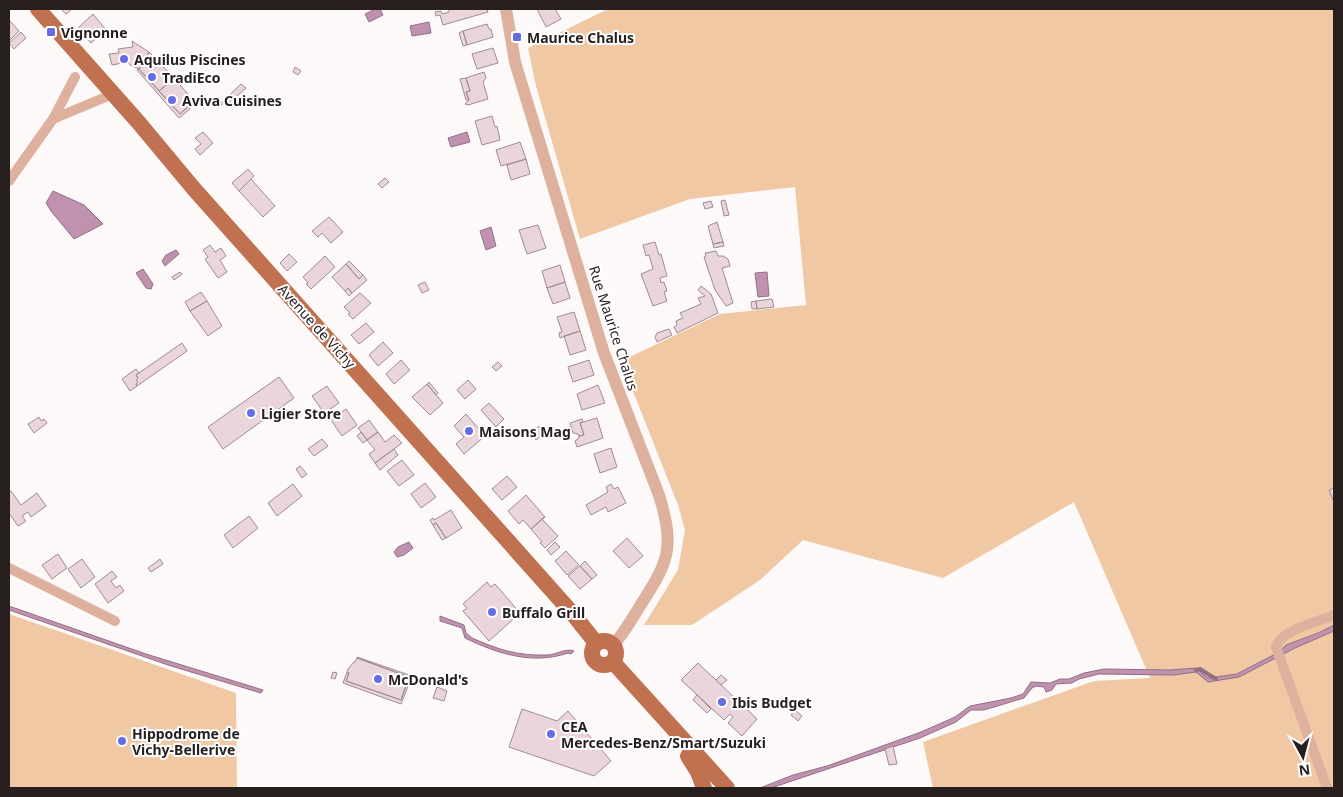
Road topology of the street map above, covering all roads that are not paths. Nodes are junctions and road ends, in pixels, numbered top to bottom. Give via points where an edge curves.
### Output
1 (38, 9) edge
2 (506, 9) edge
3 (74, 77) dead end
4 (113, 94) junction
5 (53, 118) junction
6 (9, 181) edge
7 (9, 568) edge
8 (1334, 615) edge
9 (115, 621) dead end
10 (596, 643) junction
11 (614, 644) junction
12 (613, 662) junction
13 (673, 730) junction
14 (704, 788) edge
15 (727, 788) edge
16 (1327, 788) edge

1 - 4 main road, Avenue de Vichy
2 - 11 street, Rue Maurice Chalus via 515,62 604,353 666,518 667,557 659,577
3 - 5 street
4 - 5 street
4 - 10 main road, Avenue de Vichy
5 - 6 street
7 - 9 street
8 - 16 street via 1286,634 1276,647
10 - 11 main road via 605,640
10 - 12 main road via 592,652 595,661 604,665
11 - 12 main road via 617,653
12 - 13 main road
13 - 14 main road
13 - 15 main road

